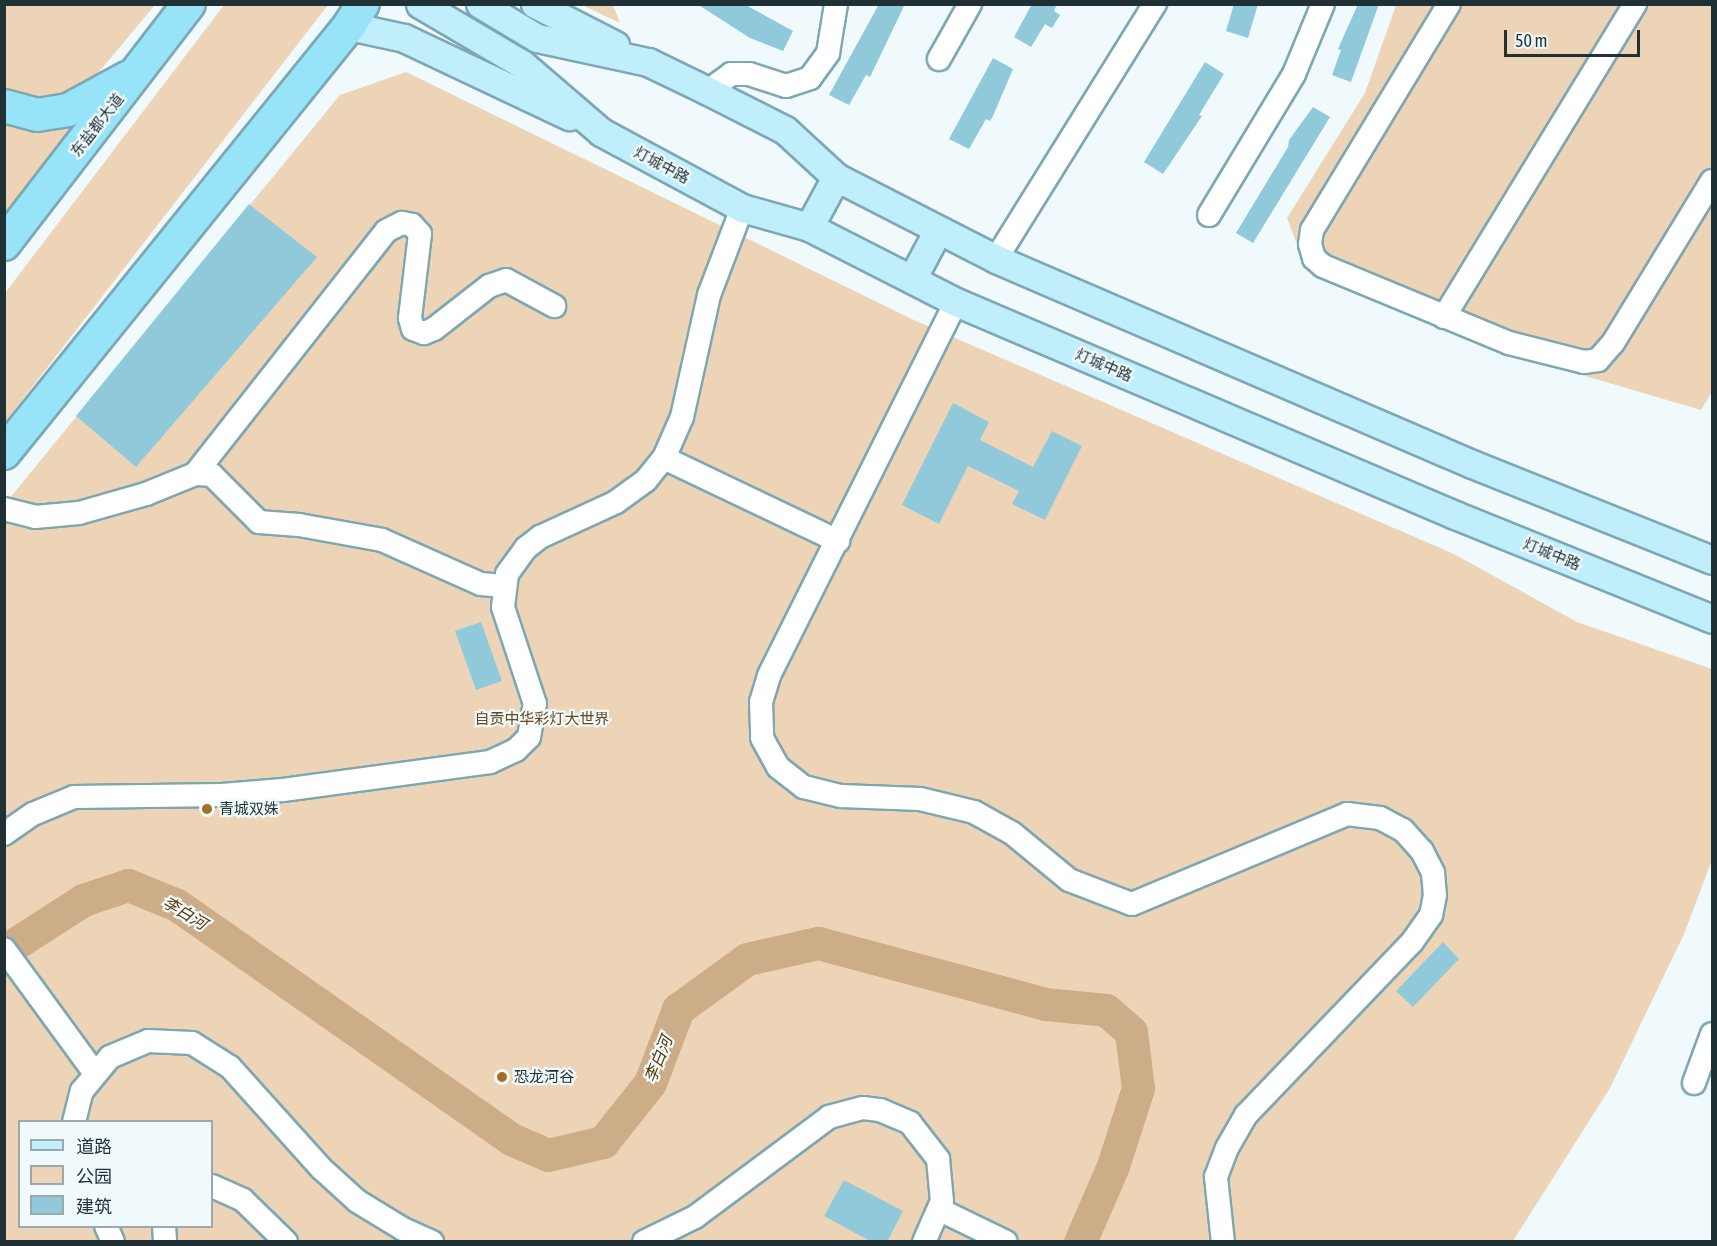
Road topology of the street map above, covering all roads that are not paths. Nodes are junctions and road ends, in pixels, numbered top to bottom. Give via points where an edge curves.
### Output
1 (189, 4) edge
2 (420, 4) edge
3 (480, 4) edge
4 (535, 4) edge
5 (836, 4) edge
6 (970, 4) edge
7 (1155, 4) edge
8 (1323, 4) edge
9 (1449, 4) edge
10 (1635, 4) edge
11 (356, 15) edge
12 (939, 59) dead end
13 (648, 62) junction
14 (139, 72) junction
15 (708, 91) junction
16 (4, 106) edge
17 (601, 132) junction
18 (836, 177) junction
19 (1713, 181) edge
20 (742, 208) junction
21 (1209, 215) dead end
22 (809, 227) junction
23 (938, 231) junction
24 (4, 244) edge
25 (996, 259) junction
26 (912, 279) junction
27 (956, 302) junction
28 (554, 306) dead end
29 (1444, 317) junction
30 (4, 453) edge
31 (664, 458) junction
32 (195, 474) junction
33 (4, 509) edge
34 (838, 541) junction
35 (1713, 560) edge
36 (504, 586) junction
37 (1713, 619) edge
38 (4, 834) edge
39 (4, 950) edge
40 (1713, 1034) edge
41 (94, 1072) junction
42 (1694, 1083) dead end
43 (75, 1120) edge
44 (213, 1186) edge
45 (940, 1210) junction
46 (106, 1228) edge
47 (113, 1242) edge
48 (286, 1242) edge
49 (432, 1242) edge
50 (644, 1242) edge
51 (924, 1242) edge
52 (1006, 1242) edge
53 (1223, 1242) edge

1 - 14 highway, 东盐都大道
2 - 17 main road, 灯城中路 via 522,64
3 - 13 main road via 537,38
4 - 13 main road
5 - 15 street via 832,41 810,78 786,86 749,74 731,74
6 - 12 street
7 - 25 street
8 - 21 street via 1294,74
9 - 29 street via 1321,213 1310,244 1314,258 1332,270
10 - 29 street
11 - 17 main road
11 - 30 highway
13 - 15 main road
14 - 16 highway via 68,110 37,115
14 - 24 highway, 东盐都大道
15 - 18 main road via 785,130
17 - 20 main road, 灯城中路
18 - 22 main road
18 - 23 main road
19 - 29 street via 1613,344 1598,360 1584,362 1509,343
20 - 22 main road, 灯城中路
20 - 31 street via 709,295 682,417
22 - 26 main road, 灯城中路
23 - 25 main road
23 - 26 main road
25 - 35 main road via 1472,464
26 - 27 main road, 灯城中路
27 - 34 street
27 - 37 main road, 灯城中路 via 1455,515
28 - 32 street via 506,280 489,286 434,329 424,333 413,328 410,318 420,234 412,225 402,223 386,231
31 - 34 street
31 - 36 street via 646,480 616,502 540,537 514,561
32 - 33 street via 146,494 79,513 35,518
32 - 36 street via 212,475 259,522 382,540 481,584
34 - 53 street via 769,676 761,702 762,738 769,754 778,767 804,787 841,796 920,799 974,812 1012,833 1069,880 1132,904 1347,814 1380,819 1403,830 1422,851 1433,873 1435,895 1431,915 1412,942 1246,1115 1227,1148 1216,1177
36 - 38 street via 506,619 535,704 529,736 505,757 476,765 283,790 222,795 74,796 33,814
39 - 41 street
40 - 42 street
41 - 43 street via 82,1091
41 - 49 street via 110,1057 148,1041 170,1039 207,1050 230,1067 340,1186 379,1215
44 - 48 street via 243,1200
45 - 50 street via 942,1172 930,1144 910,1122 888,1112 863,1108 829,1117 695,1217
45 - 51 street
45 - 52 street
46 - 47 street

